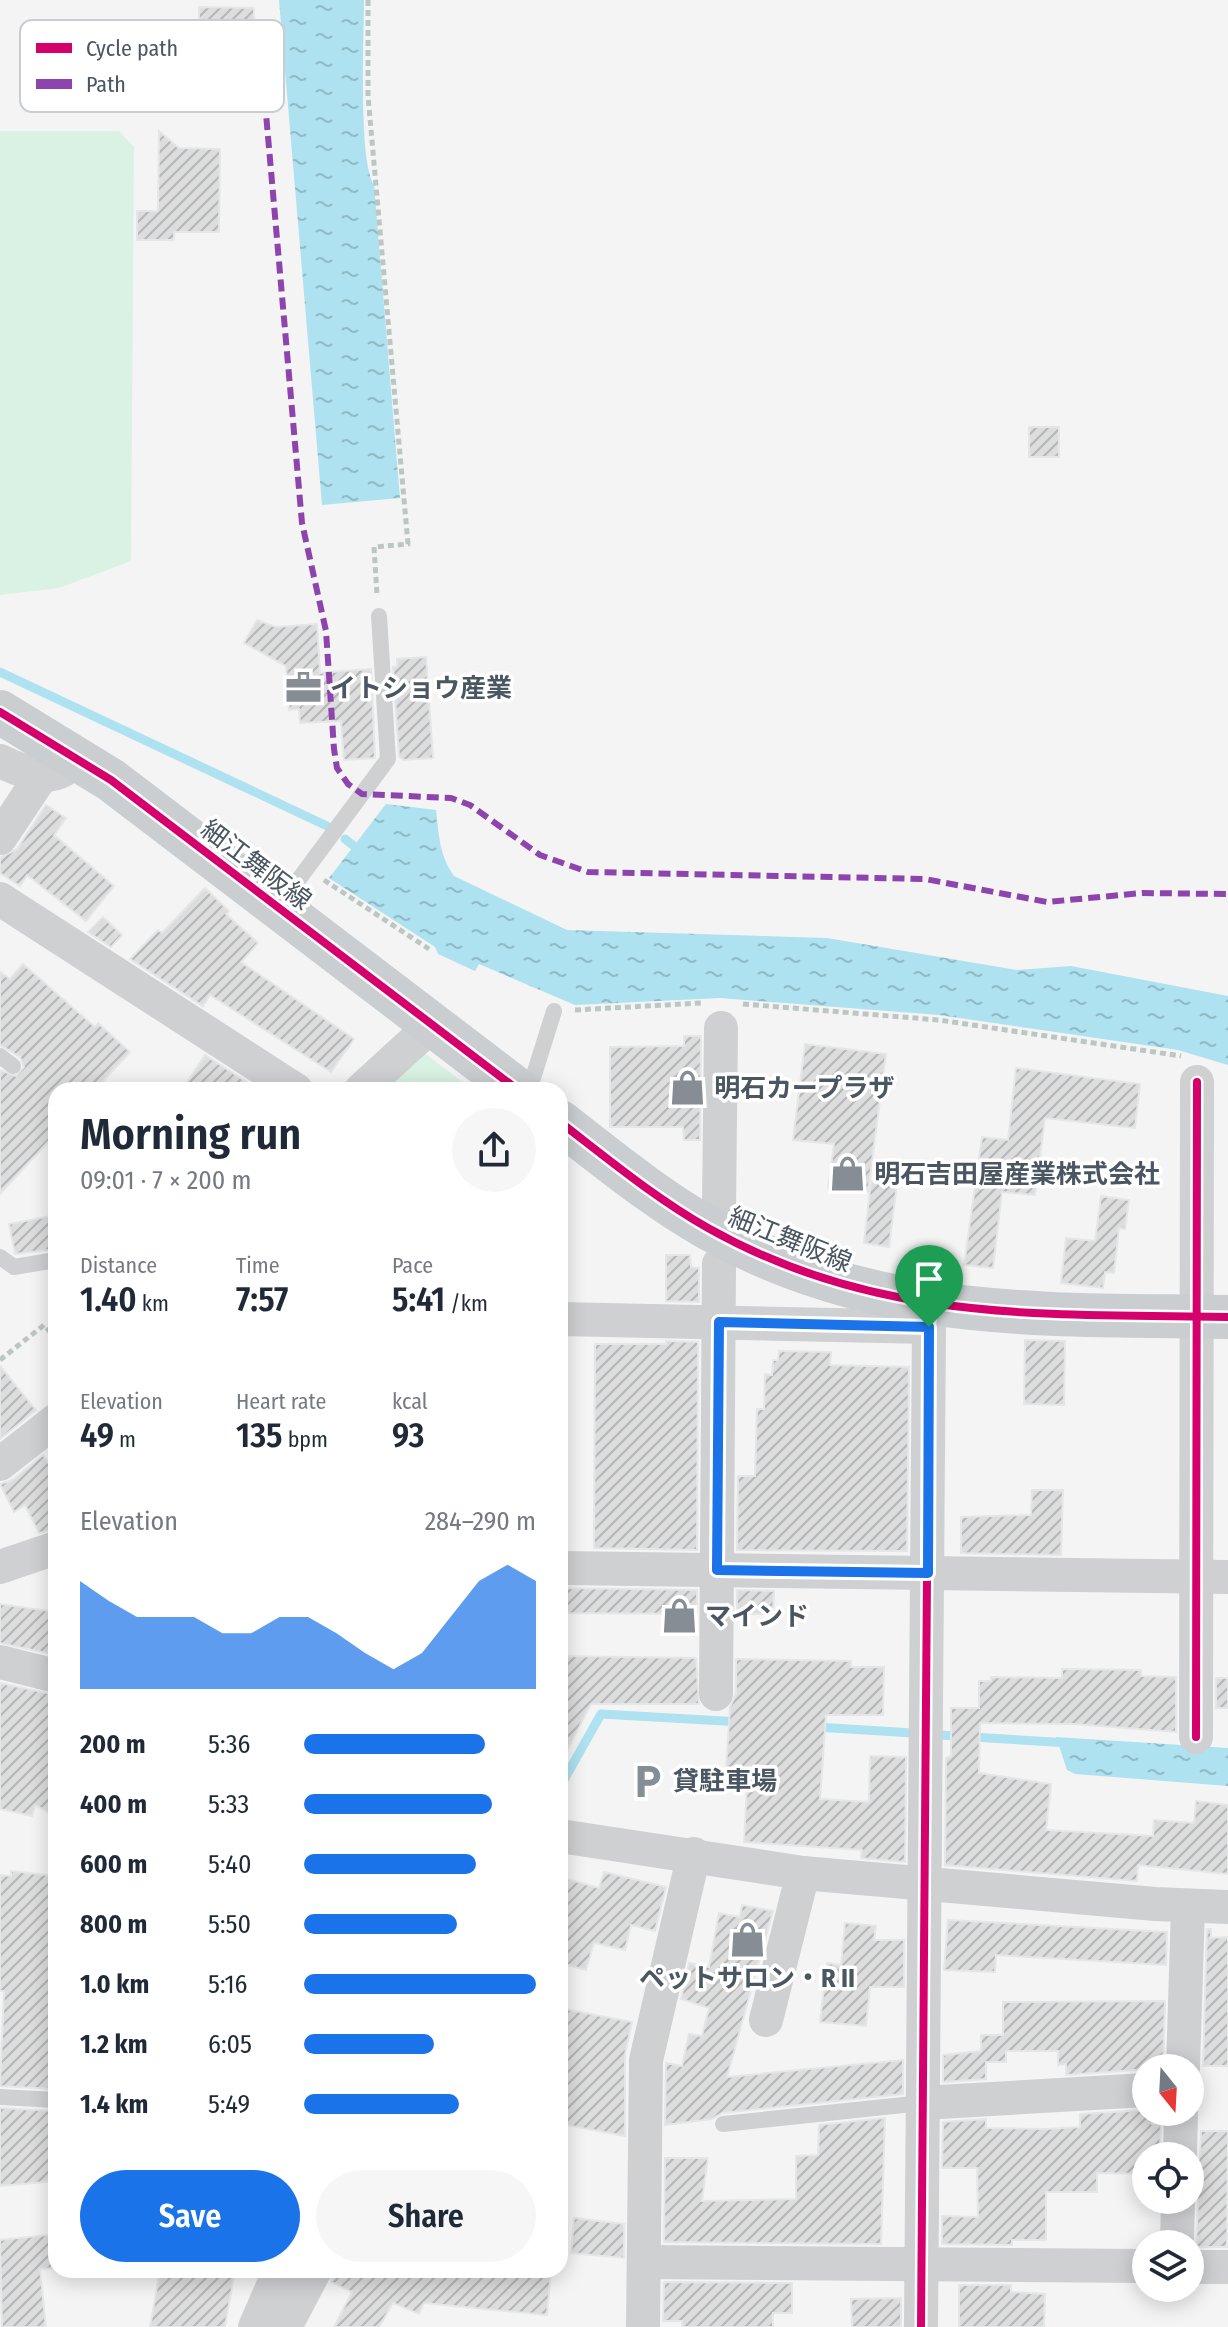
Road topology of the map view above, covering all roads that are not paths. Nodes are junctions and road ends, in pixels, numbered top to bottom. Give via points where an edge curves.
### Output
1 (379, 616) road end
2 (0, 712) edge
3 (0, 761) edge
4 (59, 766) junction
5 (0, 838) edge
6 (0, 899) edge
7 (278, 907) junction
8 (554, 1011) road end
9 (721, 1012) road end
10 (432, 1025) junction
11 (1194, 1070) road end
12 (284, 1082) edge
13 (370, 1082) edge
14 (507, 1082) edge
15 (530, 1082) edge
16 (568, 1128) edge
17 (714, 1246) junction
18 (0, 1257) edge
19 (48, 1261) edge
20 (931, 1316) junction
21 (1212, 1317) edge
22 (568, 1319) edge
23 (719, 1322) junction
24 (48, 1426) edge
25 (0, 1464) edge
26 (48, 1551) edge
27 (0, 1567) edge
28 (568, 1568) edge
29 (717, 1570) junction
30 (928, 1573) junction
31 (1212, 1577) edge
32 (0, 1662) edge
33 (48, 1674) edge
34 (716, 1694) dead end
35 (1196, 1737) dead end
36 (568, 1837) edge
37 (694, 1854) junction
38 (803, 1873) junction
39 (923, 1881) junction
40 (1188, 1907) junction
41 (1228, 1907) edge
42 (766, 2020) dead end
43 (1183, 2054) edge
44 (1132, 2091) edge
45 (0, 2097) edge
46 (48, 2100) edge
47 (922, 2103) junction
48 (723, 2124) dead end
49 (644, 2262) junction
50 (921, 2265) junction
51 (1132, 2266) edge
52 (1204, 2267) edge
53 (1228, 2267) edge
54 (276, 2278) edge
55 (311, 2278) edge
56 (255, 2327) edge
57 (285, 2327) edge
58 (643, 2327) edge
59 (921, 2327) edge

1 - 7 lane via 388,759
2 - 4 main road, 細江舞阪線
3 - 4 street via 32,775
4 - 5 street
4 - 7 main road, 細江舞阪線
6 - 12 street
7 - 10 main road, 細江舞阪線
8 - 15 lane
9 - 17 street
10 - 13 street
10 - 14 main road, 細江舞阪線
11 - 21 street
16 - 17 main road, 細江舞阪線
17 - 20 main road, 細江舞阪線
17 - 23 street
18 - 19 lane via 14,1267
20 - 21 main road, 細江舞阪線
20 - 23 street
20 - 30 street
21 - 31 street
22 - 23 street
23 - 29 street
24 - 25 street
26 - 27 street
28 - 29 street
29 - 30 street
29 - 34 street
30 - 31 street
30 - 39 street
31 - 35 street
32 - 33 street
36 - 37 street
37 - 38 street
37 - 49 street via 646,2060
38 - 39 street
38 - 42 street
39 - 40 street
39 - 47 street
40 - 41 street
40 - 43 street
44 - 47 street
45 - 46 lane
47 - 48 lane
47 - 50 street
49 - 50 street
49 - 58 street
50 - 51 street
50 - 59 street
52 - 53 street
54 - 56 street
55 - 57 street

